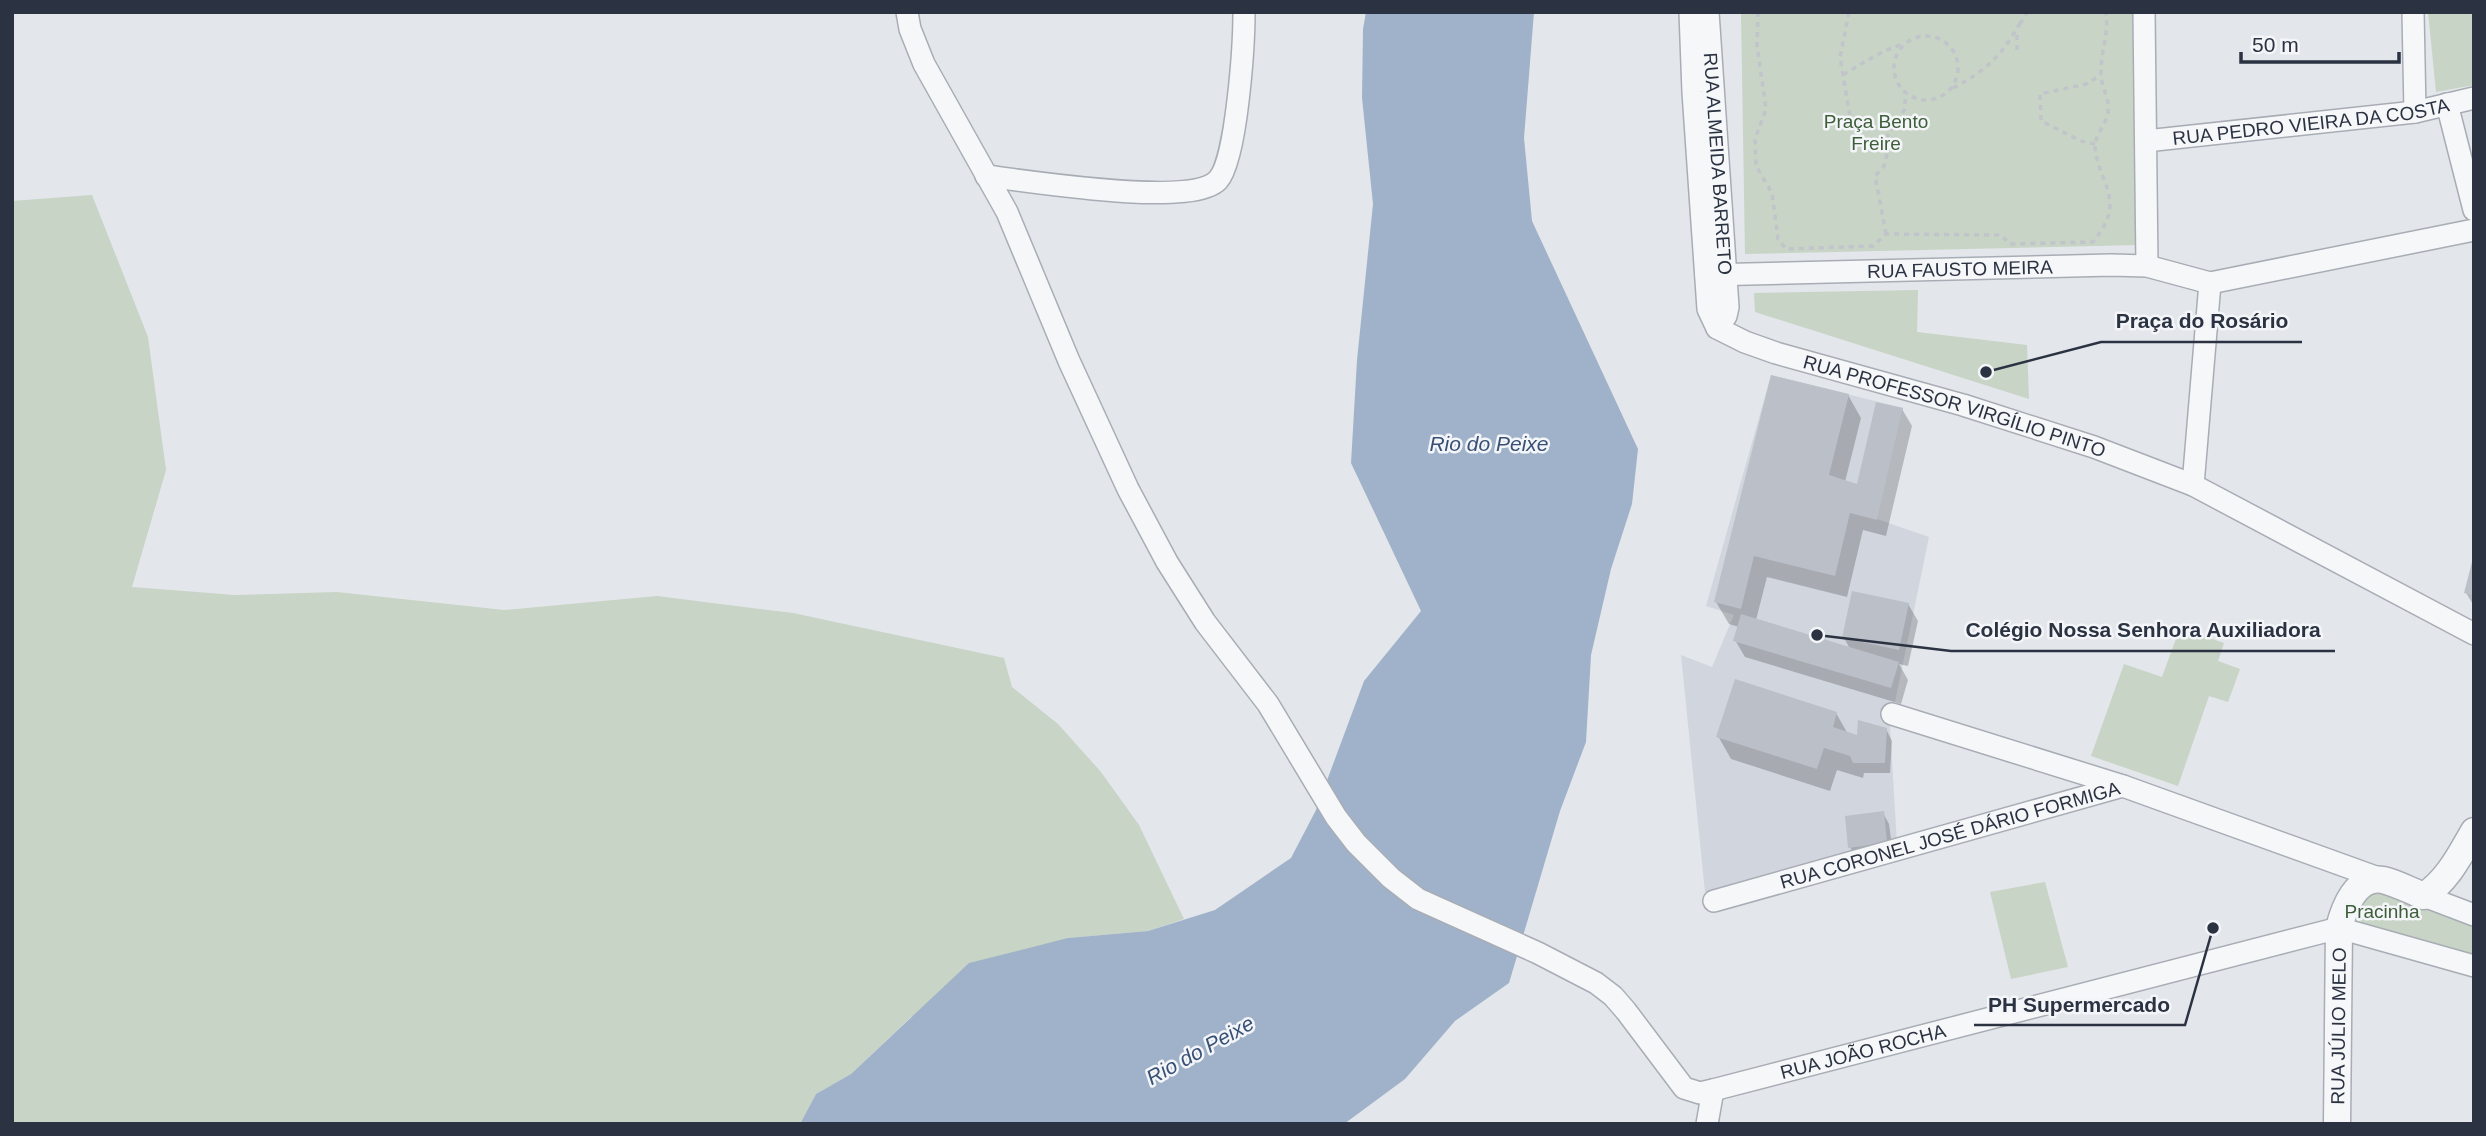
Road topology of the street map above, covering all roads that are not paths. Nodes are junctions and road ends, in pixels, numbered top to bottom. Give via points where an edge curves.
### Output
1 (907, 12) edge
2 (1244, 12) edge
3 (1690, 12) edge
4 (1708, 12) edge
5 (2144, 12) edge
6 (2413, 12) edge
7 (2474, 98) edge
8 (2447, 104) junction
9 (2415, 112) junction
10 (2146, 141) junction
11 (986, 176) junction
12 (2474, 210) edge
13 (2474, 230) edge
14 (2147, 266) junction
15 (1715, 274) junction
16 (2210, 283) junction
17 (1718, 320) joint
18 (2193, 485) junction
19 (2474, 634) edge
20 (1892, 714) dead end
21 (2123, 786) junction
22 (2474, 831) edge
23 (2381, 879) junction
24 (2424, 896) junction
25 (1714, 901) dead end
26 (2474, 915) edge
27 (2339, 928) junction
28 (2474, 966) edge
29 (1713, 1090) junction
30 (1707, 1124) edge
31 (2337, 1124) edge

1 - 11 street, RUA JOÃO ROCHA via 924,64
2 - 11 street via 1243,63 1233,133 1221,176 1209,187 1151,194
3 - 15 street, RUA ALMEIDA BARRETO via 1693,92
4 - 15 street, RUA ALMEIDA BARRETO
5 - 10 street
6 - 9 street
7 - 8 street, RUA PEDRO VIEIRA DA COSTA
8 - 9 street, RUA PEDRO VIEIRA DA COSTA
8 - 12 street
9 - 10 street, RUA PEDRO VIEIRA DA COSTA
10 - 14 street
11 - 29 street, RUA JOÃO ROCHA via 1022,245 1128,489 1167,562 1205,622 1268,704 1356,844 1418,899 1596,983 1626,1011 1684,1088 1700,1093
13 - 16 street
14 - 15 street, RUA FAUSTO MEIRA
14 - 16 street, RUA FAUSTO MEIRA
15 - 17 street, RUA ALMEIDA BARRETO
16 - 18 street
17 - 18 street, RUA PROFESSOR VIRGÍLIO PINTO via 1732,337 1776,353 1963,405
18 - 19 street, RUA PROFESSOR VIRGÍLIO PINTO
20 - 21 street
21 - 23 street, RUA CORONEL JOSÉ DÁRIO FORMIGA
21 - 25 street, RUA CORONEL JOSÉ DÁRIO FORMIGA
22 - 24 street via 2448,875
23 - 24 street
23 - 27 street via 2370,881 2349,898
24 - 26 street
27 - 28 street
27 - 29 street, RUA JOÃO ROCHA
27 - 31 street, RUA JÚLIO MELO
29 - 30 street

